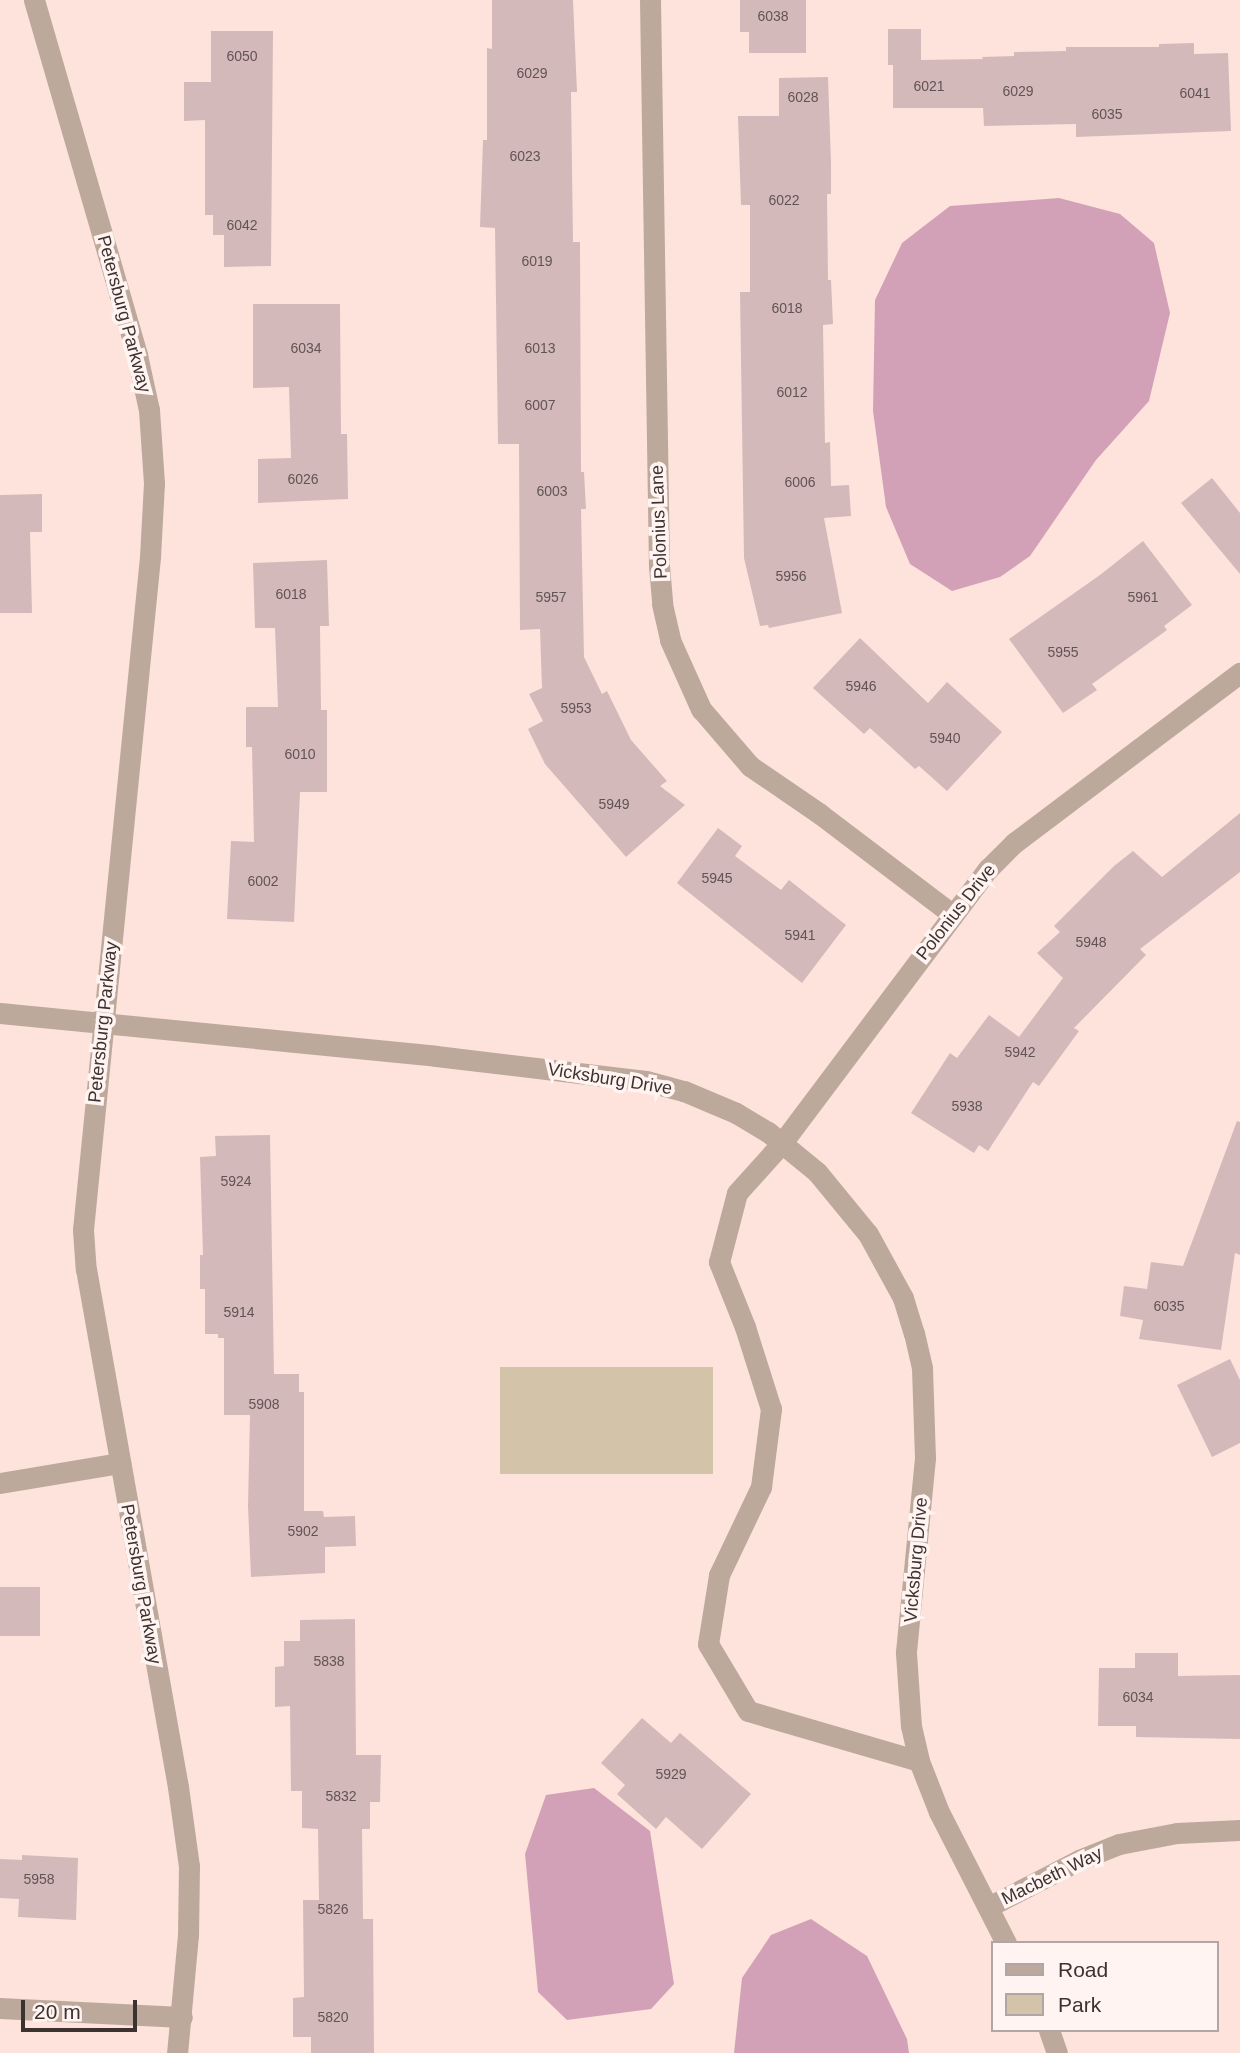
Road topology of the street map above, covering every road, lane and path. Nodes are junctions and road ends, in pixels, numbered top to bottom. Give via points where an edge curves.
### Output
1 (34, 0) edge
2 (650, 0) edge
3 (1240, 673) edge
4 (953, 915) junction
5 (0, 1013) edge
6 (103, 1024) junction
7 (782, 1143) junction
8 (120, 1463) junction
9 (0, 1483) edge
10 (919, 1761) junction
11 (1240, 1830) edge
12 (988, 1907) junction
13 (1005, 1941) edge
14 (0, 2008) edge
15 (182, 2017) junction
16 (1050, 2032) edge
17 (177, 2053) edge
18 (1057, 2053) edge

1 - 6 street, Petersburg Parkway via 137,355 149,410 154,483
2 - 4 street, Polonius Lane via 659,566 670,640 701,709 750,766
3 - 4 street, Polonius Drive via 1014,843
4 - 7 street, Polonius Drive
5 - 6 street, Vicksburg Drive
6 - 7 street, Vicksburg Drive via 635,1079 719,1105
6 - 8 street, Petersburg Parkway via 83,1230
7 - 10 street, Vicksburg Drive via 817,1172 868,1234 903,1298 922,1368 925,1458 906,1653 911,1726
7 - 10 street, Polonius Drive via 737,1193 719,1262 771,1409 761,1487 719,1575 708,1644 748,1711
8 - 9 street
8 - 15 street, Petersburg Parkway via 189,1866
10 - 12 street, Vicksburg Drive via 939,1812
11 - 12 street, Macbeth Way via 1177,1833 1119,1844
12 - 13 street, Vicksburg Drive
14 - 15 street
15 - 17 street, Petersburg Parkway
16 - 18 street

